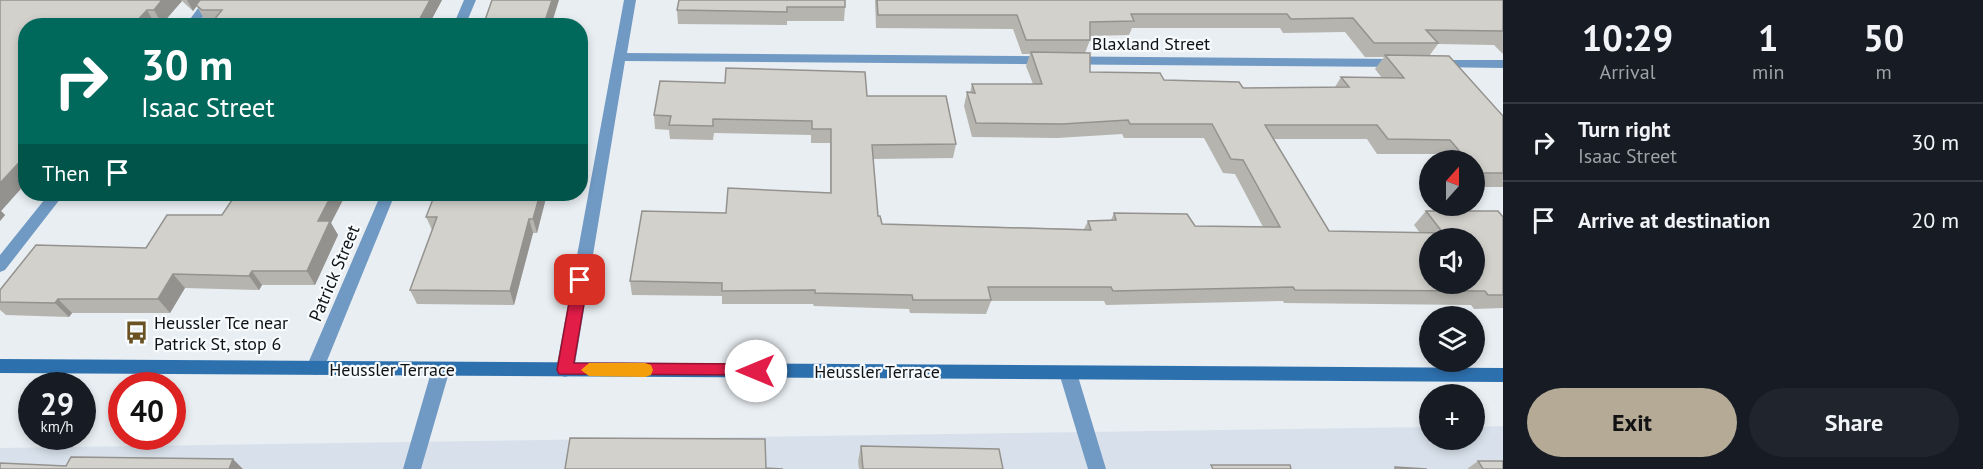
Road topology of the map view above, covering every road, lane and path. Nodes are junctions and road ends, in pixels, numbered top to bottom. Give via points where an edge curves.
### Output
1 (210, 0) edge
2 (470, 0) edge
3 (630, 0) edge
4 (196, 18) edge
5 (462, 18) edge
6 (619, 57) junction
7 (1503, 64) edge
8 (51, 201) edge
9 (385, 201) edge
10 (0, 266) edge
11 (0, 366) edge
12 (315, 368) junction
13 (441, 369) junction
14 (565, 370) junction
15 (1068, 373) junction
16 (1503, 375) edge
17 (412, 469) edge
18 (1097, 469) edge

1 - 4 street
2 - 5 street
3 - 6 street
6 - 7 street, Blaxland Street
6 - 14 street
8 - 10 street
9 - 12 street, Patrick Street
11 - 12 street, Heussler Terrace
12 - 13 street, Heussler Terrace
13 - 14 street, Heussler Terrace
13 - 17 street
14 - 15 street, Heussler Terrace
15 - 16 street, Heussler Terrace
15 - 18 street

